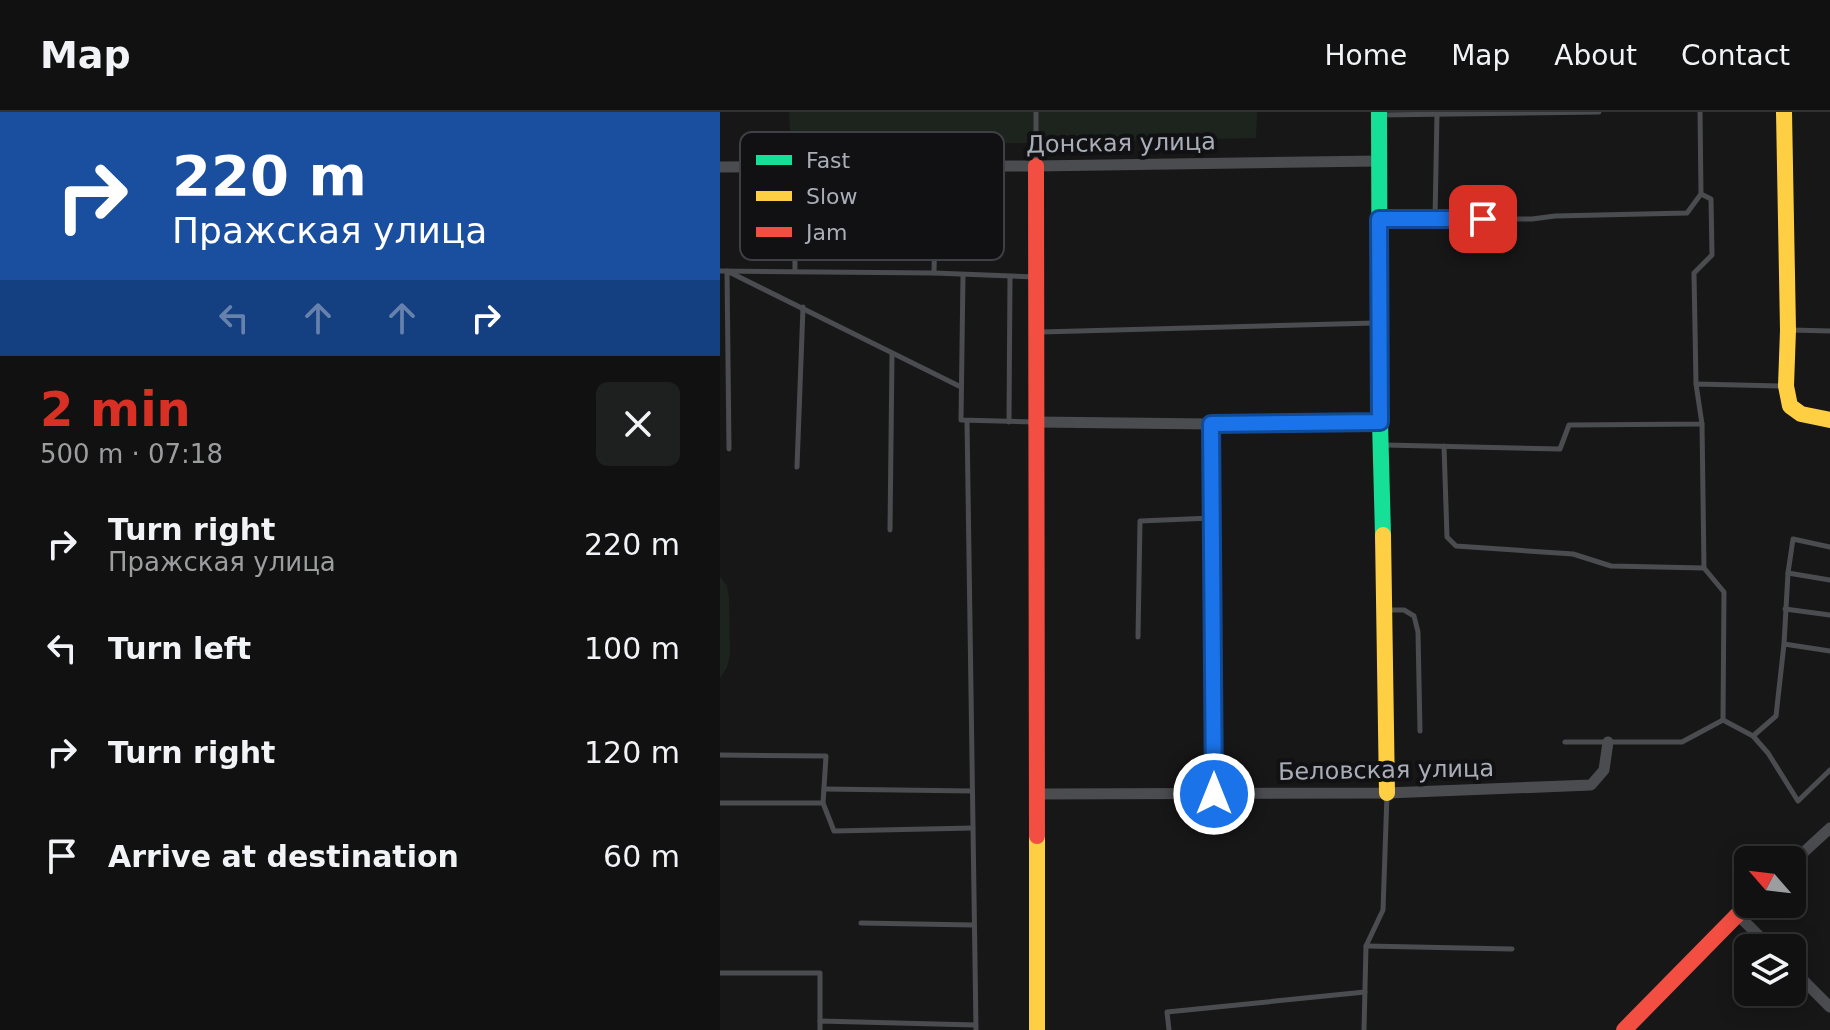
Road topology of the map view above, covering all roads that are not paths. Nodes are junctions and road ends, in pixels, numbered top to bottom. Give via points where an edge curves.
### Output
1 (1036, 112) edge
2 (1599, 112) edge
3 (1700, 112) edge
4 (1784, 112) edge
5 (1379, 114) edge
6 (1437, 114) edge
7 (1379, 161) junction
8 (1004, 166) edge
9 (1036, 166) junction
10 (720, 167) edge
11 (740, 167) edge
12 (1701, 194) junction
13 (1379, 219) junction
14 (1435, 219) junction
15 (795, 260) edge
16 (934, 260) edge
17 (724, 271) edge
18 (795, 271) junction
19 (934, 273) junction
20 (963, 275) junction
21 (1010, 277) junction
22 (1036, 277) junction
23 (803, 307) junction
24 (1380, 323) junction
25 (1788, 330) junction
26 (1830, 331) edge
27 (1036, 332) junction
28 (892, 354) junction
29 (1696, 384) junction
30 (1786, 386) junction
31 (961, 387) junction
32 (720, 414) edge
33 (729, 414) junction
34 (1830, 420) edge
35 (967, 421) junction
36 (1009, 422) junction
37 (1036, 422) junction
38 (1380, 422) junction
39 (1211, 424) junction
40 (1702, 424) junction
41 (1381, 444) junction
42 (1444, 446) junction
43 (729, 449) dead end
44 (797, 467) dead end
45 (1212, 518) junction
46 (890, 530) dead end
47 (1830, 547) edge
48 (1704, 568) junction
49 (1788, 573) junction
50 (1830, 580) edge
51 (1785, 609) junction
52 (1385, 610) junction
53 (1830, 615) edge
54 (1138, 637) dead end
55 (1784, 644) junction
56 (1830, 651) edge
57 (1723, 720) junction
58 (1420, 731) dead end
59 (1753, 736) junction
60 (1565, 742) dead end
61 (1608, 742) junction
62 (720, 755) edge
63 (1830, 770) edge
64 (824, 789) junction
65 (972, 791) junction
66 (1387, 793) junction
67 (1038, 794) junction
68 (1214, 794) junction
69 (720, 803) edge
70 (823, 803) junction
71 (973, 828) junction
72 (1830, 828) edge
73 (1806, 850) edge
74 (1734, 918) edge
75 (861, 923) dead end
76 (973, 925) junction
77 (1366, 946) junction
78 (1512, 949) dead end
79 (720, 973) edge
80 (1806, 983) edge
81 (1365, 992) junction
82 (1830, 1007) edge
83 (820, 1021) junction
84 (976, 1027) edge
85 (820, 1030) edge
86 (1037, 1030) edge
87 (1169, 1030) edge
88 (1364, 1030) edge
89 (1624, 1030) edge

1 - 9 lane
2 - 6 lane
3 - 12 lane
4 - 25 street
5 - 6 lane
5 - 7 street
6 - 14 lane
7 - 9 street, Донская улица
7 - 13 street
8 - 9 street, Донская улица
9 - 22 street
10 - 11 street, Донская улица
12 - 14 lane via 1687,213
12 - 29 lane via 1711,199 1712,255 1694,273
13 - 14 lane
13 - 24 street
15 - 18 lane
16 - 19 lane
17 - 18 lane
17 - 23 lane
17 - 33 lane
18 - 19 lane
19 - 20 lane
20 - 21 lane
20 - 31 lane
21 - 22 lane
21 - 36 lane
22 - 27 street
23 - 28 lane
23 - 44 lane
24 - 27 lane
24 - 38 street
25 - 26 lane
25 - 30 street
27 - 37 street
28 - 31 lane
28 - 46 lane
29 - 30 lane
29 - 40 lane
30 - 34 street via 1790,406
31 - 35 lane via 961,420
32 - 33 lane
33 - 43 lane
35 - 36 lane
35 - 65 lane
36 - 37 lane
37 - 39 street
37 - 67 street
38 - 39 street
38 - 41 street
39 - 45 lane
40 - 42 lane via 1569,425 1560,449
40 - 48 lane
41 - 42 lane
41 - 52 street
42 - 48 lane via 1447,537 1456,546 1573,554 1611,566
45 - 54 lane via 1140,521
45 - 68 lane
47 - 49 lane via 1793,539
48 - 57 lane via 1724,592
49 - 50 lane
49 - 51 lane
51 - 53 lane
51 - 55 lane
52 - 58 lane via 1414,616
52 - 66 street
55 - 56 lane
55 - 59 lane via 1776,716
57 - 59 lane
57 - 61 lane via 1682,742
59 - 63 lane via 1798,801
60 - 61 lane
61 - 66 street, Беловская улица via 1604,770 1591,785
62 - 64 lane via 826,756
64 - 65 lane
64 - 70 lane
65 - 71 lane
66 - 68 street, Беловская улица
66 - 77 lane via 1383,910
67 - 68 street, Беловская улица
67 - 86 street
69 - 70 lane
70 - 71 lane via 834,831
71 - 76 lane
72 - 73 street
74 - 89 street
75 - 76 lane
76 - 84 lane
77 - 78 lane
77 - 81 lane
79 - 83 lane via 820,973
80 - 82 street
81 - 87 lane via 1167,1012
81 - 88 lane
83 - 84 lane
83 - 85 lane

